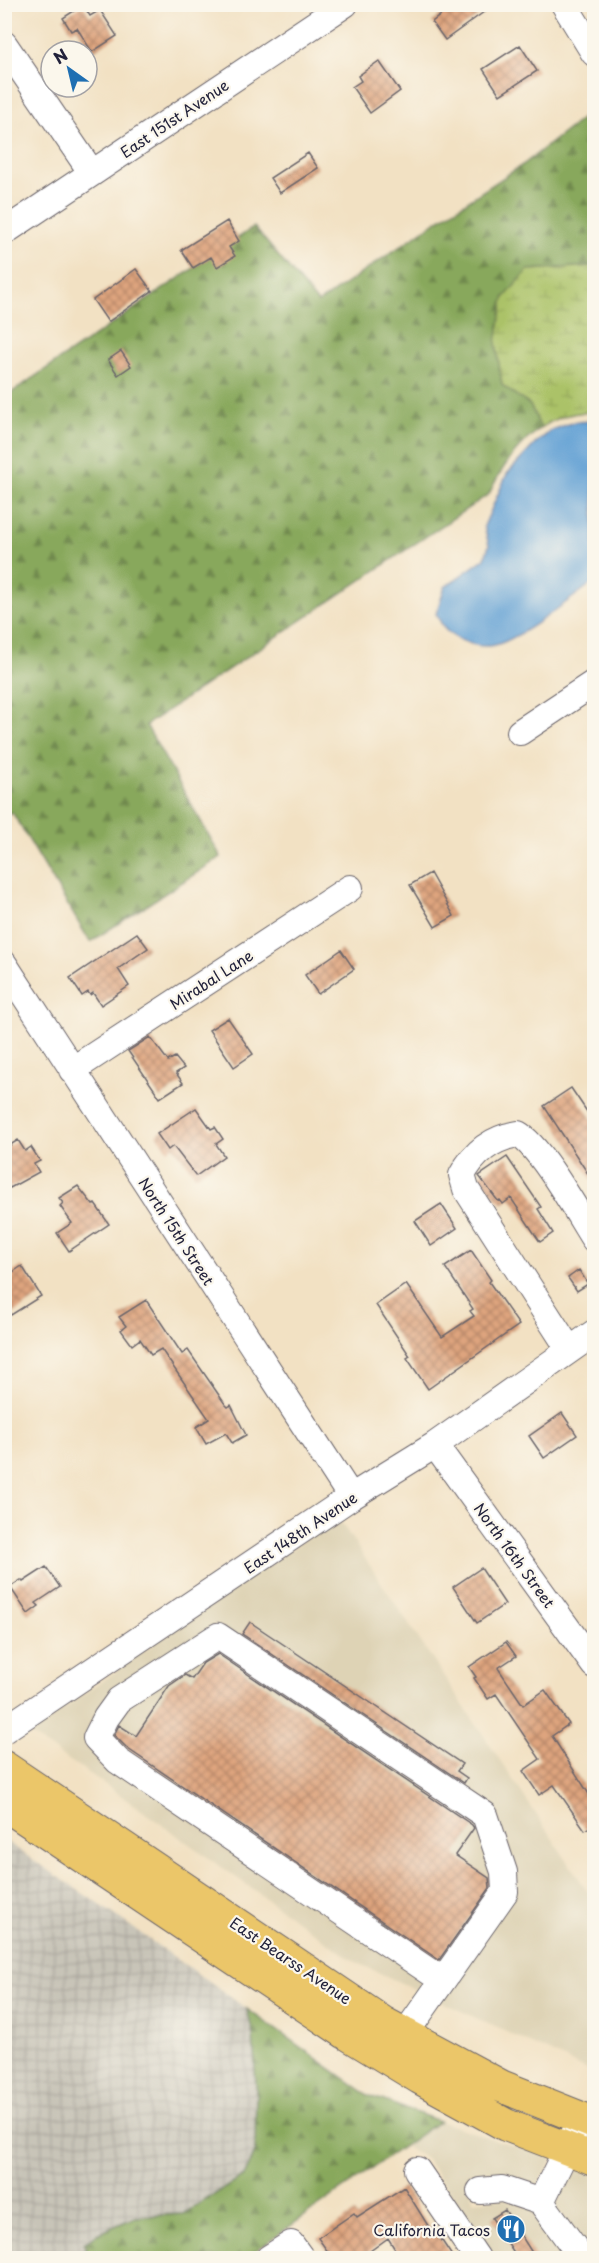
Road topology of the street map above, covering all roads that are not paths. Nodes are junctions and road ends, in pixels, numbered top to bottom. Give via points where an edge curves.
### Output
1 (345, 4) edge
2 (564, 4) edge
3 (4, 44) edge
4 (594, 53) edge
5 (92, 172) junction
6 (4, 232) edge
7 (594, 683) edge
8 (520, 732) dead end
9 (350, 888) dead end
10 (4, 964) edge
11 (72, 1070) junction
12 (594, 1239) edge
13 (594, 1333) edge
14 (569, 1349) junction
15 (435, 1445) junction
16 (351, 1497) junction
17 (594, 1665) edge
18 (83, 1677) junction
19 (119, 1700) junction
20 (4, 1730) edge
21 (4, 1767) edge
22 (4, 1804) edge
23 (442, 1980) junction
24 (405, 2034) junction
25 (588, 2121) edge
26 (581, 2155) edge
27 (417, 2170) dead end
28 (480, 2191) dead end
29 (541, 2202) junction
30 (296, 2251) edge
31 (270, 2259) edge
32 (477, 2259) edge
33 (582, 2259) edge

1 - 5 street, East 151st Avenue
2 - 4 street
3 - 5 street
5 - 6 street, East 151st Avenue
7 - 8 street
9 - 11 street, Mirabal Lane
10 - 11 street, North 15th Street
11 - 16 street, North 15th Street
12 - 14 street via 525,1138 518,1134 501,1136 468,1163 462,1174 466,1189
13 - 14 street, East 148th Avenue
14 - 15 street, East 148th Avenue
15 - 16 street, East 148th Avenue
15 - 17 street, North 16th Street
16 - 18 street, East 148th Avenue
18 - 19 street
18 - 20 street, East 148th Avenue
19 - 23 street via 96,1738 118,1761
19 - 23 street via 218,1636 485,1815 504,1872 505,1892
21 - 24 main road, East Bearss Avenue
22 - 26 main road, East Bearss Avenue via 355,2039 474,2109
23 - 24 street
24 - 25 main road, East Bearss Avenue via 501,2086
25 - 26 street
26 - 29 street
27 - 32 street
28 - 29 street via 502,2188
29 - 33 street
30 - 31 street

